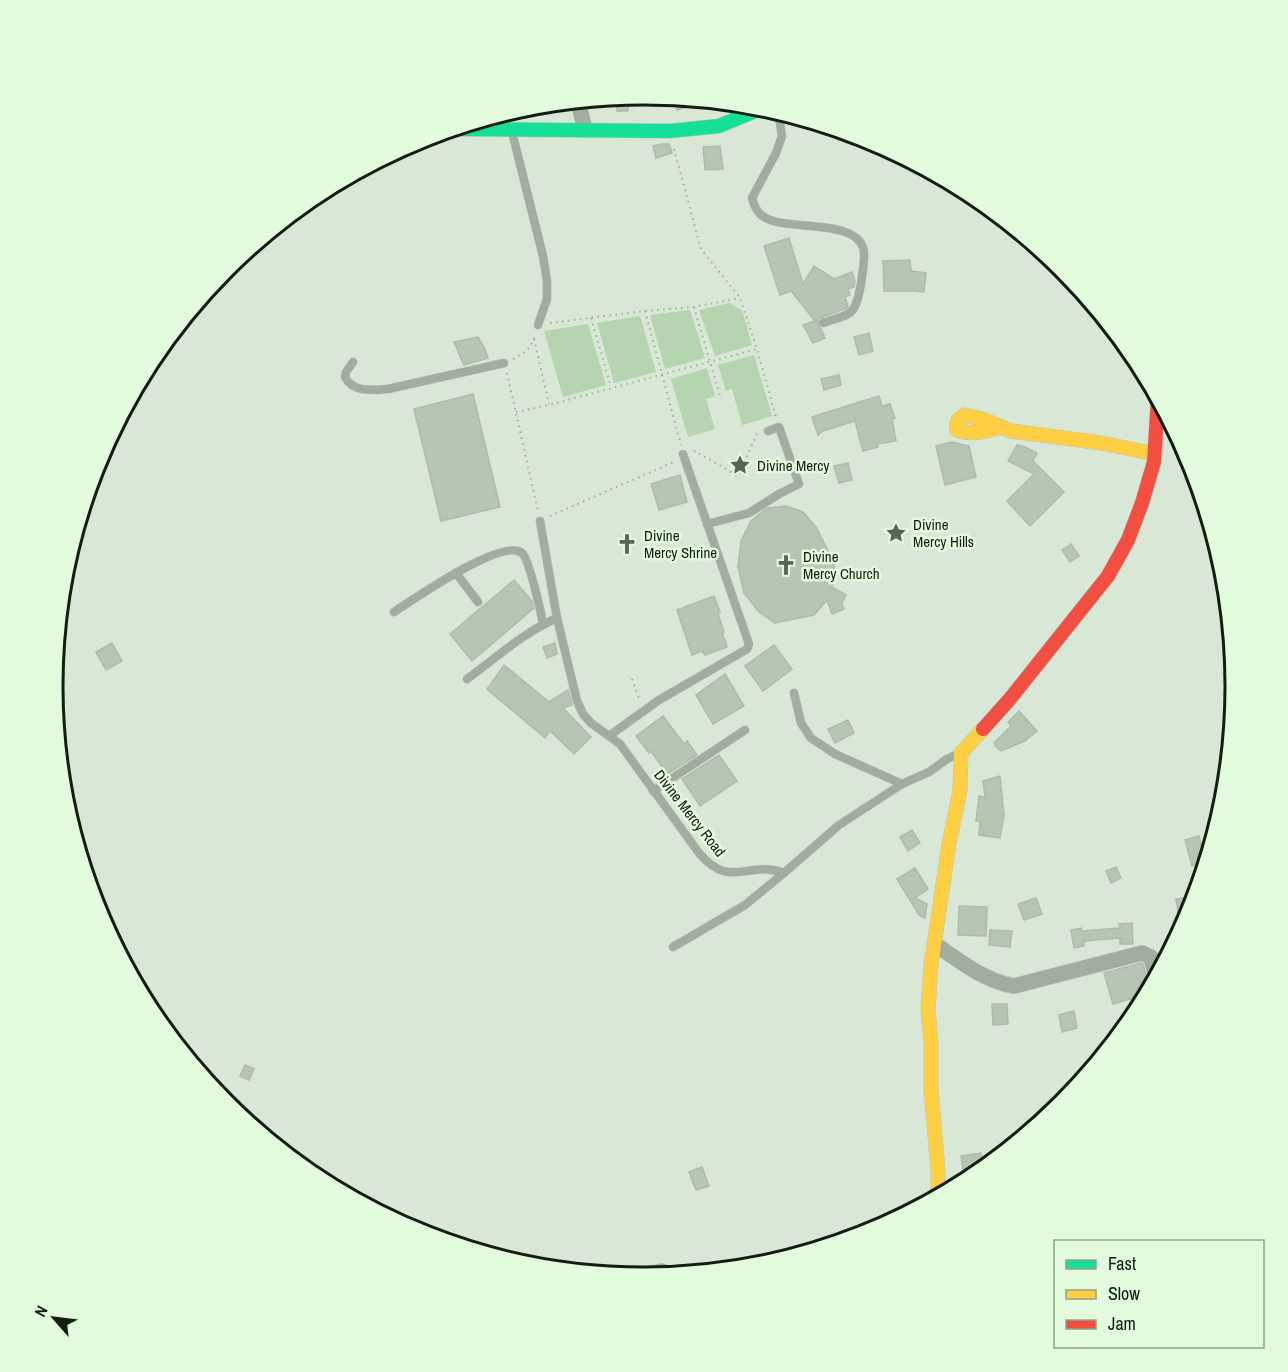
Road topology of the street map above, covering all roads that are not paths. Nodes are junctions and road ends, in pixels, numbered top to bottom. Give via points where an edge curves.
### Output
1 (580, 109) edge
2 (748, 115) edge
3 (780, 122) edge
4 (502, 125) edge
5 (585, 130) junction
6 (823, 323) dead end
7 (538, 325) road end
8 (353, 362) dead end
9 (504, 363) road end
10 (1157, 415) edge
11 (1001, 427) dead end
12 (768, 431) dead end
13 (1155, 454) junction
14 (684, 456) road end
15 (540, 521) road end
16 (707, 524) junction
17 (456, 573) junction
18 (478, 602) dead end
19 (394, 612) dead end
20 (557, 618) junction
21 (543, 624) junction
22 (466, 679) dead end
23 (794, 693) dead end
24 (745, 730) dead end
25 (609, 736) junction
26 (961, 753) junction
27 (902, 784) junction
28 (653, 791) junction
29 (784, 873) junction
30 (935, 944) junction
31 (673, 947) dead end
32 (1153, 965) edge
33 (938, 1187) edge

1 - 5 street
2 - 5 street via 719,126 670,131
3 - 6 lane via 782,136 752,198 755,209 775,223 848,232 859,239 864,250 854,309
4 - 5 street
4 - 7 lane via 547,281 547,299
8 - 9 lane via 346,372 348,383 370,390
10 - 13 street
11 - 13 street
12 - 16 lane via 779,427 799,484 749,513
13 - 26 street via 1128,540 1108,576 1009,700
14 - 16 lane
15 - 20 lane, Divine Mercy Road
16 - 25 lane via 749,647 643,710
17 - 18 lane
17 - 19 lane
17 - 21 lane via 510,550 518,551 523,554 535,589
20 - 21 lane
20 - 25 lane, Divine Mercy Road via 577,701 591,723
21 - 22 lane
23 - 27 lane via 801,723 811,738 835,754
24 - 28 lane
25 - 28 lane, Divine Mercy Road via 629,755
26 - 27 lane
26 - 30 street via 960,789
27 - 29 lane via 839,825
28 - 29 lane, Divine Mercy Road via 699,853 716,869
29 - 31 lane via 745,904
30 - 32 street via 993,980 1014,986 1142,953 1151,957
30 - 33 street via 928,1009

